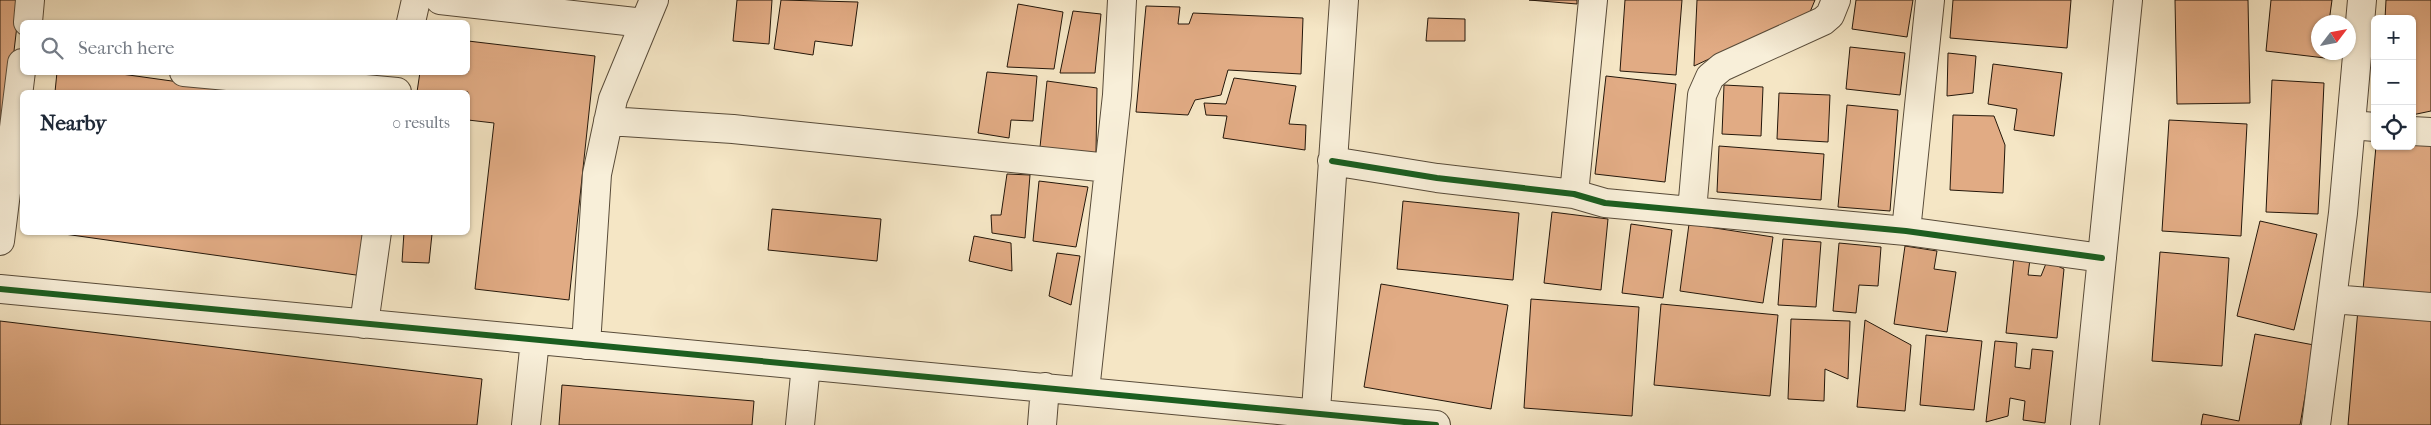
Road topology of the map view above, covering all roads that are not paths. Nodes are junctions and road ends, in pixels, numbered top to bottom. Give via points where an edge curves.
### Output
1 (30, 0) edge
2 (416, 0) edge
3 (440, 0) edge
4 (1122, 0) edge
5 (1344, 0) edge
6 (1593, 0) edge
7 (1836, 0) edge
8 (1930, 0) edge
9 (2128, 0) edge
10 (2362, 0) edge
11 (649, 12) edge
12 (28, 20) edge
13 (411, 20) edge
14 (20, 75) edge
15 (230, 75) edge
16 (398, 86) edge
17 (608, 121) junction
18 (2363, 126) edge
19 (2416, 130) edge
20 (2431, 132) edge
21 (1332, 161) junction
22 (1109, 168) junction
23 (1574, 194) junction
24 (1692, 211) junction
25 (1906, 231) junction
26 (377, 235) edge
27 (0, 241) edge
28 (2102, 258) junction
29 (0, 289) edge
30 (2332, 299) junction
31 (2431, 307) edge
32 (364, 324) junction
33 (535, 340) junction
34 (586, 344) junction
35 (806, 365) junction
36 (1045, 388) junction
37 (1085, 392) junction
38 (1316, 419) edge
39 (526, 425) edge
40 (800, 425) edge
41 (1042, 425) edge
42 (1436, 425) edge
43 (2085, 425) edge
44 (2316, 425) edge

1 - 12 street
2 - 13 street
3 - 11 street
4 - 22 street
5 - 21 street
6 - 23 street
7 - 24 street via 1823,21 1722,67 1710,76 1702,95
8 - 25 street
9 - 28 street
10 - 18 street
11 - 17 street via 613,100
14 - 27 street
15 - 16 street
17 - 22 street via 733,129
17 - 34 street via 597,174
18 - 30 street
19 - 20 street
21 - 23 street via 1437,178
21 - 38 street
22 - 37 street
23 - 24 street via 1605,203
24 - 25 street
25 - 28 street
26 - 32 street
28 - 43 street
29 - 32 street
30 - 31 street
30 - 44 street
32 - 33 street
33 - 34 street
33 - 39 street
34 - 35 street
35 - 36 street
35 - 40 street
36 - 37 street
36 - 41 street
37 - 38 street
38 - 42 street

